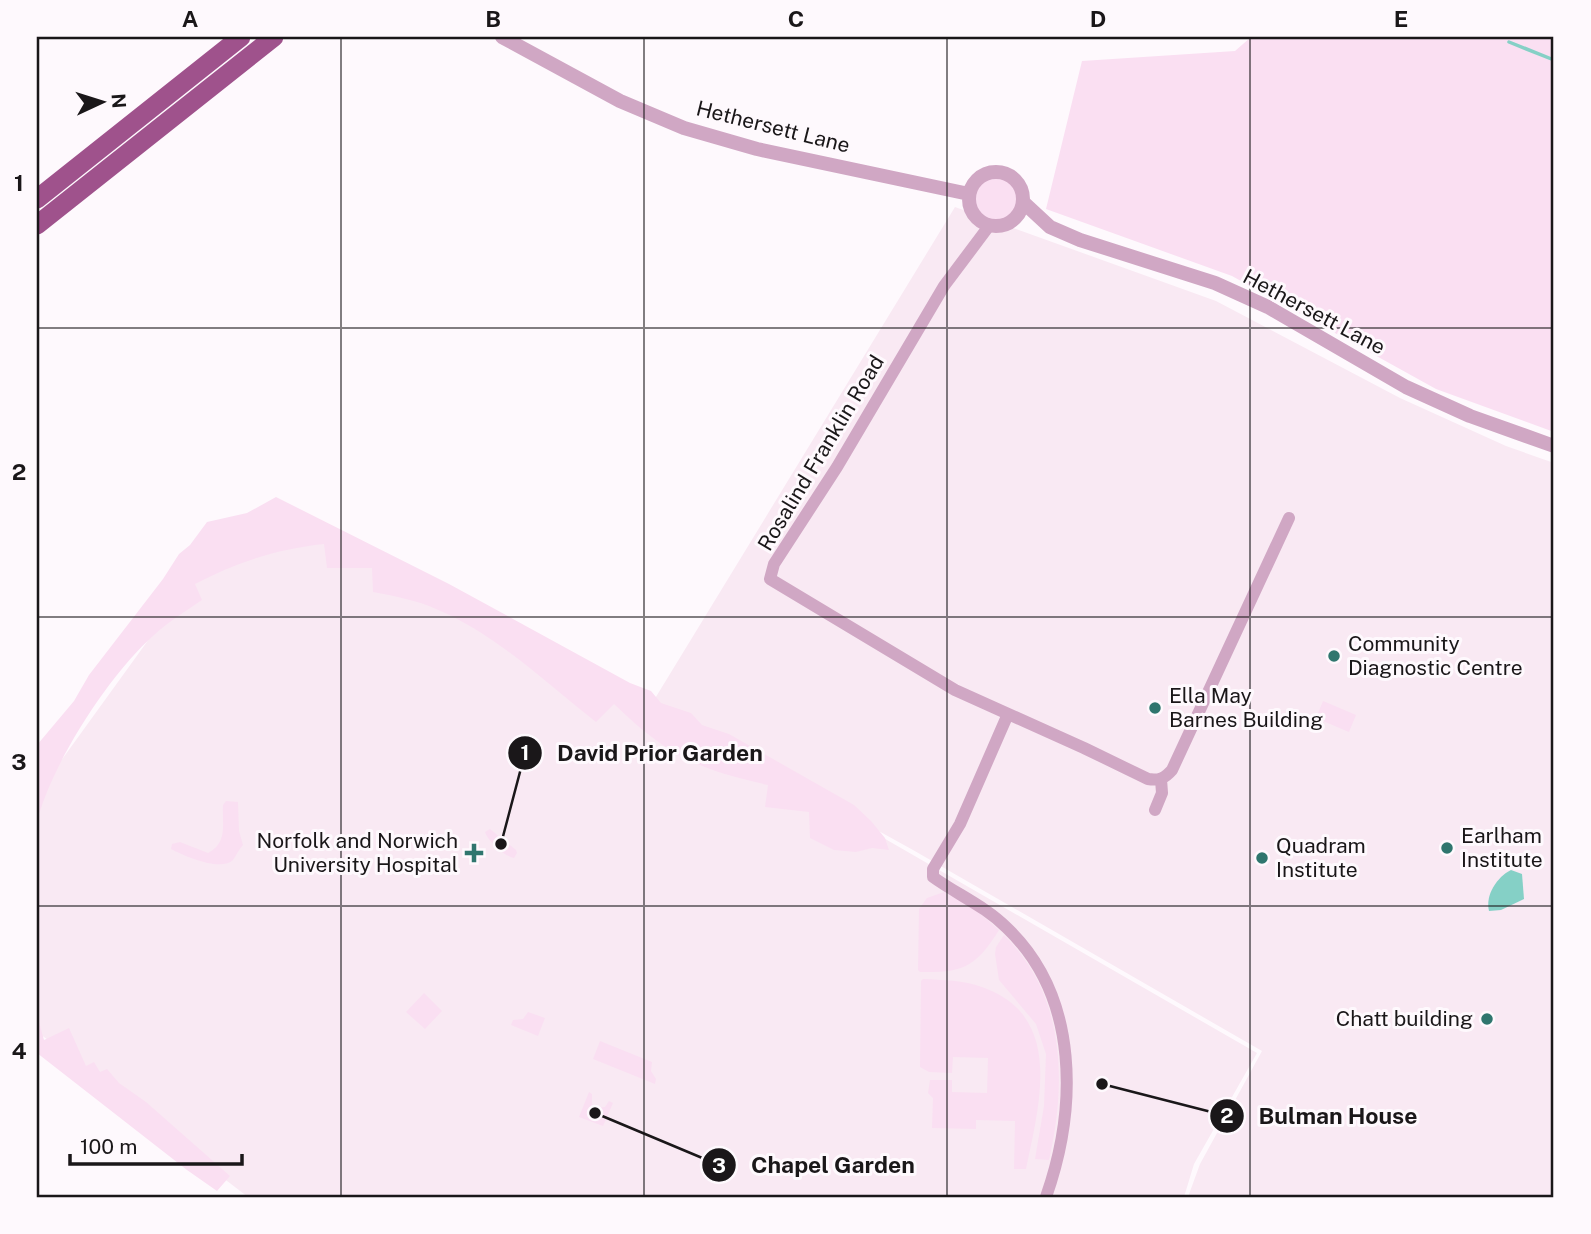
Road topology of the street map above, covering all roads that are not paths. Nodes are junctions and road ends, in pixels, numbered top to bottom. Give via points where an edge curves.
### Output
1 (241, 37) edge
2 (274, 37) edge
3 (502, 37) edge
4 (970, 194) junction
5 (37, 199) edge
6 (1023, 202) junction
7 (1014, 220) junction
8 (37, 225) edge
9 (989, 226) junction
10 (1050, 227) junction
11 (1554, 446) edge
12 (1289, 518) dead end
13 (1008, 714) junction
14 (1161, 779) junction
15 (1155, 810) dead end
16 (1046, 1197) edge

1 - 5 highway
2 - 8 highway
3 - 4 street, Hethersett Lane via 620,102 684,128 757,149
4 - 6 street, Hethersett Lane via 981,177 1000,173 1017,183
4 - 9 street via 973,214
6 - 7 street
6 - 10 street, Hethersett Lane
7 - 9 street, Hethersett Lane
7 - 10 street, Hethersett Lane
9 - 13 street, Rosalind Franklin Road via 944,286 774,564 770,579 955,691
10 - 11 street, Hethersett Lane via 1215,283 1268,307 1406,387
12 - 14 street via 1172,770
13 - 14 street, Rosalind Franklin Road via 1148,779
13 - 16 street via 933,877 986,908 1016,937 1041,972 1062,1023 1067,1092 1061,1143
14 - 15 street

